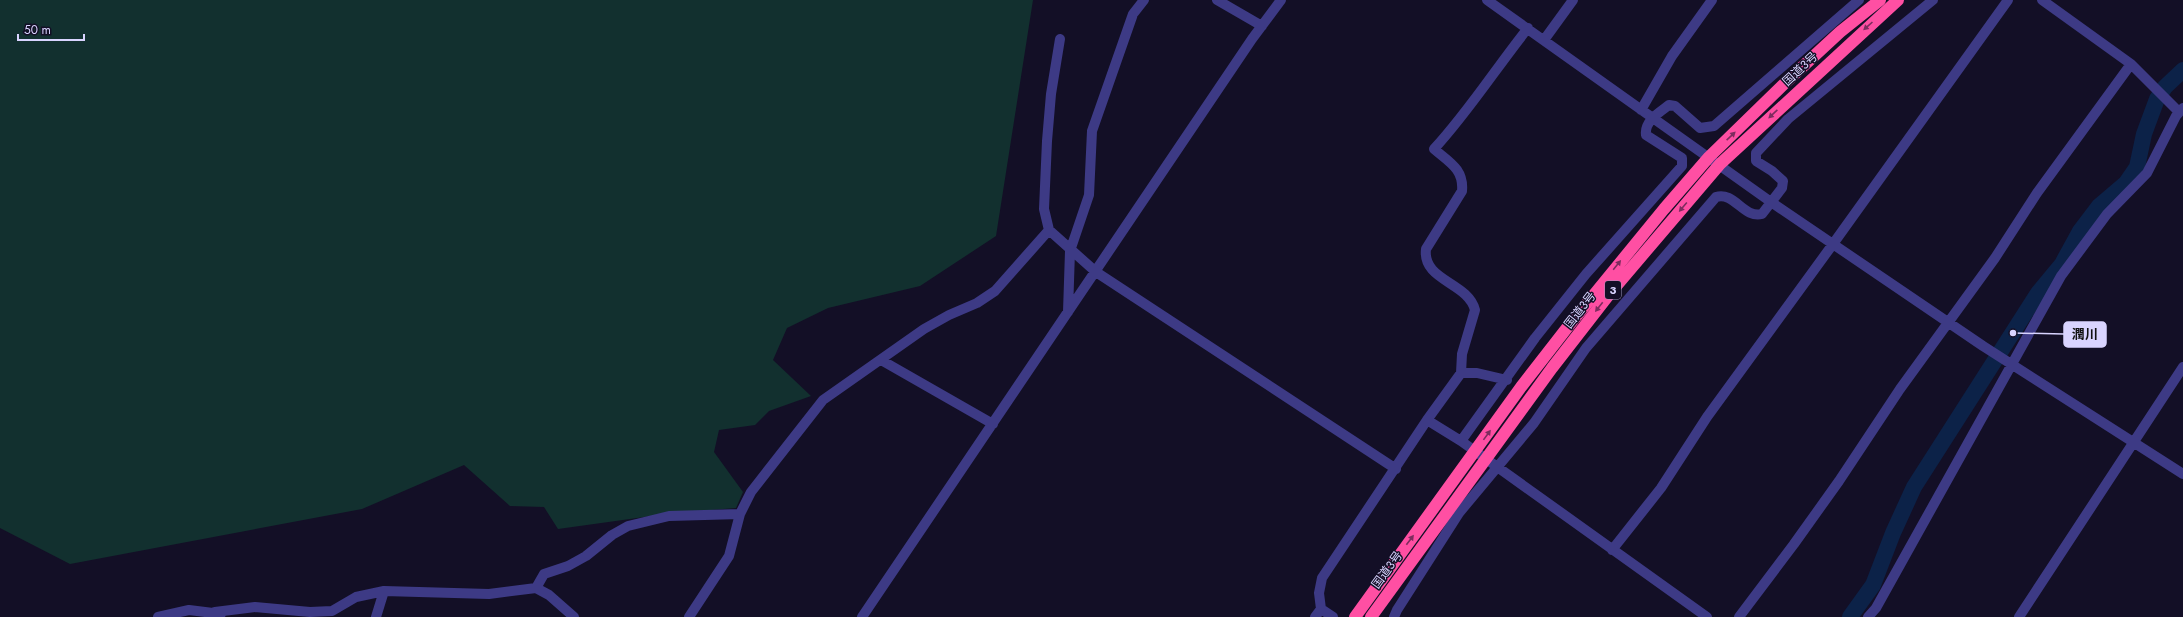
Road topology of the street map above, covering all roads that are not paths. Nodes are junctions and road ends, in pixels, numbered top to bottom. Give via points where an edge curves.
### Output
1 (1144, 0) edge
2 (1217, 0) edge
3 (1281, 0) edge
4 (1487, 0) edge
5 (1573, 0) edge
6 (1712, 0) edge
7 (1859, 0) edge
8 (1880, 0) edge
9 (1898, 0) edge
10 (1933, 0) edge
11 (2008, 0) edge
12 (2042, 0) edge
13 (1262, 26) junction
14 (1528, 28) junction
15 (1060, 39) dead end
16 (1544, 40) junction
17 (2131, 64) junction
18 (2178, 109) edge
19 (1641, 110) junction
20 (1652, 118) junction
21 (1709, 157) junction
22 (1720, 164) junction
23 (1771, 202) junction
24 (1049, 230) junction
25 (1833, 244) junction
26 (1070, 250) junction
27 (1096, 272) junction
28 (1068, 313) junction
29 (1949, 323) junction
30 (880, 360) junction
31 (2011, 364) junction
32 (2183, 367) edge
33 (1461, 373) junction
34 (1507, 380) junction
35 (1427, 420) junction
36 (993, 424) junction
37 (1461, 441) junction
38 (2134, 442) junction
39 (1475, 452) junction
40 (1491, 463) junction
41 (1396, 469) junction
42 (2183, 474) edge
43 (740, 514) junction
44 (1612, 550) junction
45 (536, 588) junction
46 (384, 590) junction
47 (215, 612) junction
48 (1318, 613) edge
49 (158, 617) edge
50 (231, 617) edge
51 (376, 617) edge
52 (574, 617) edge
53 (689, 617) edge
54 (862, 617) edge
55 (1333, 617) edge
56 (1355, 617) edge
57 (1371, 617) edge
58 (1394, 617) edge
59 (1707, 617) edge
60 (1739, 617) edge
61 (1868, 617) edge
62 (2019, 617) edge

1 - 26 street via 1133,14 1092,131 1089,195
2 - 13 street
3 - 13 street
4 - 14 street
5 - 16 street
6 - 19 street via 1672,56
7 - 20 street via 1714,126 1700,128 1675,106 1670,105
21 -> 8 highway, 国道3号 / 3 via 1840,32
9 -> 22 highway, 国道3号 / 3
10 - 23 street via 1788,119 1756,153 1756,161 1782,181 1782,188
11 - 25 street
12 - 17 street
13 - 27 street
14 - 16 street
14 - 33 street via 1467,111 1434,149 1461,174 1463,180 1462,191 1426,250 1425,258 1427,264 1443,279 1468,295 1473,303 1475,310 1462,354
15 - 24 street via 1047,141 1044,209
16 - 19 street
17 - 18 street
17 - 29 street via 2037,193
18 - 31 street via 2146,173 2107,214 2062,276
19 - 20 street
20 - 21 street
20 - 34 street via 1645,130 1646,135 1682,158 1682,166 1586,274
21 - 22 street
39 -> 21 highway, 国道3号 / 3 via 1570,324
22 - 23 street
22 -> 40 highway, 国道3号 / 3 via 1611,292 1552,368
23 - 25 street
23 - 40 street via 1762,214 1757,215 1727,197 1716,197 1586,348 1534,423
24 - 26 street
24 - 30 street via 995,291 977,303 924,328
25 - 29 street
25 - 44 street via 1707,417 1661,488
26 - 27 street
26 - 28 street
27 - 28 street
27 - 41 street
28 - 36 street
29 - 31 street
29 - 60 street via 1900,389 1803,532
30 - 36 street
30 - 43 street via 823,400 751,492
31 - 38 street
31 - 61 street via 1883,595
32 - 38 street
33 - 34 street via 1477,373
33 - 35 street
34 - 37 street
35 - 37 street
35 - 41 street
36 - 54 street
37 - 39 street
38 - 42 street
38 - 62 street
39 - 40 street
56 -> 39 highway, 国道3号 / 3
40 - 44 street
40 - 57 highway, 国道3号 / 3
40 - 58 street via 1396,610
41 - 48 street via 1322,578
43 - 45 street via 669,516 628,526 586,556 568,566 544,574
43 - 53 street via 729,556
44 - 59 street
45 - 46 street via 489,594
45 - 52 street via 549,595
46 - 47 street via 356,597 332,611 310,612 255,607
46 - 51 street
47 - 49 street via 189,610
47 - 50 street
48 - 55 street

